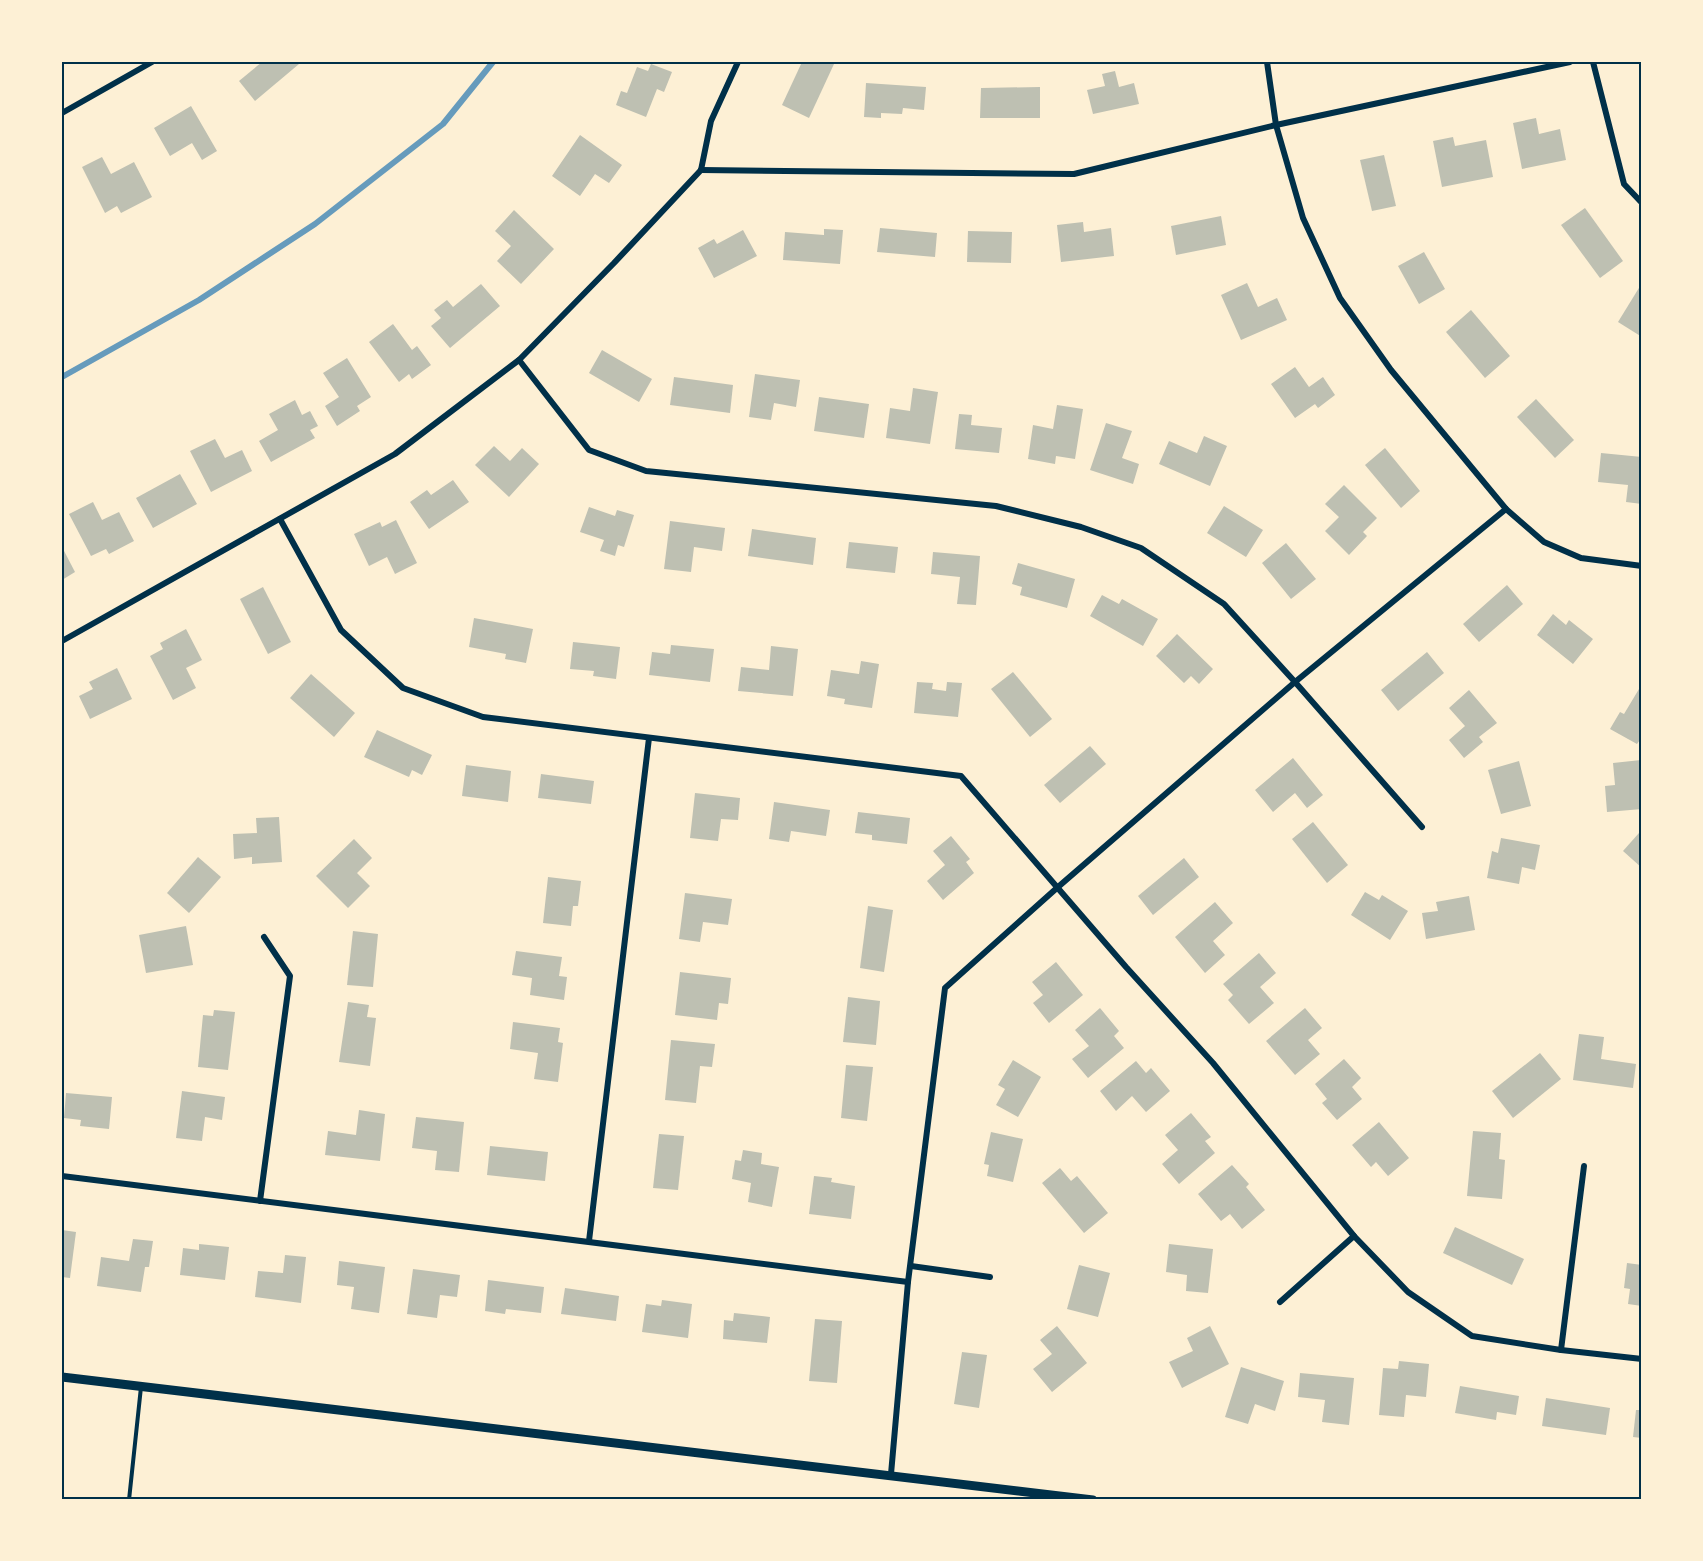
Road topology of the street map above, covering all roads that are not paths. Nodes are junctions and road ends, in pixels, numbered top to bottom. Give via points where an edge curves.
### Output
1 (152, 62) edge
2 (738, 62) edge
3 (1267, 62) edge
4 (1570, 62) edge
5 (1593, 62) edge
6 (62, 113) edge
7 (1276, 125) junction
8 (701, 170) junction
9 (1641, 203) edge
10 (519, 360) junction
11 (1506, 509) junction
12 (280, 519) junction
13 (1641, 566) edge
14 (62, 640) edge
15 (1295, 682) junction
16 (649, 738) junction
17 (1422, 827) dead end
18 (1058, 887) junction
19 (264, 937) dead end
20 (1584, 1166) dead end
21 (62, 1176) edge
22 (260, 1200) junction
23 (1354, 1236) junction
24 (589, 1241) junction
25 (911, 1266) junction
26 (990, 1277) dead end
27 (908, 1282) junction
28 (1280, 1302) dead end
29 (1561, 1350) junction
30 (1641, 1359) edge
31 (62, 1377) edge
32 (141, 1386) junction
33 (891, 1474) junction
34 (129, 1500) edge
35 (1093, 1500) edge

1 - 6 street
2 - 8 street via 711,122
3 - 7 street
4 - 7 street
5 - 9 street via 1624,184
7 - 8 street via 1074,174
7 - 11 street via 1303,218 1340,298 1391,370
8 - 10 street
10 - 12 street via 394,454
10 - 15 street via 589,450 646,471 996,506 1081,527 1141,548 1224,604
11 - 13 street via 1544,542 1581,558
11 - 15 street
12 - 14 street
12 - 16 street via 341,630 404,688 483,717
15 - 17 street
15 - 18 street
16 - 18 street via 961,776
16 - 24 street
18 - 23 street via 1213,1063
18 - 25 street via 945,988
19 - 22 street via 290,976
20 - 29 street
21 - 22 street
22 - 24 street
23 - 28 street
23 - 29 street via 1408,1292 1472,1335
24 - 27 street
25 - 26 street
25 - 27 street
27 - 33 street
29 - 30 street
31 - 32 street
32 - 33 street
32 - 34 lane
33 - 35 street

